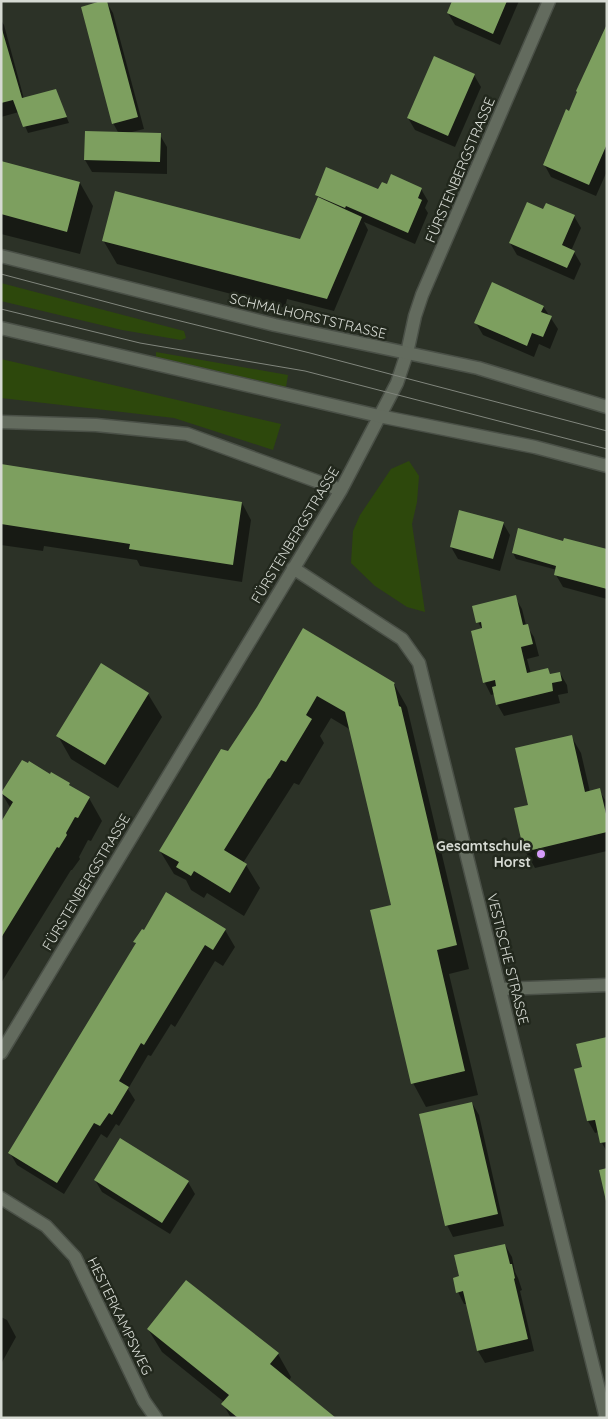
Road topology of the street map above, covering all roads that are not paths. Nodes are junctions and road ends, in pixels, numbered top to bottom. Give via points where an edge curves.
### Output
1 (549, 1) edge
2 (1, 256) edge
3 (1, 328) edge
4 (407, 353) junction
5 (607, 407) edge
6 (379, 416) junction
7 (1, 422) edge
8 (607, 466) edge
9 (342, 490) junction
10 (293, 568) junction
11 (607, 985) edge
12 (500, 989) junction
13 (1, 1052) edge
14 (1, 1198) edge
15 (156, 1418) edge
16 (606, 1418) edge

1 - 4 street, FÜRSTENBERGSTRASSE via 422,295
2 - 4 street, SCHMALHORSTSTRASSE via 275,325
3 - 6 street
4 - 5 street, SCHMALHORSTSTRASSE via 478,368
4 - 6 street, FÜRSTENBERGSTRASSE via 397,384
6 - 8 street via 535,446
6 - 9 street, FÜRSTENBERGSTRASSE
7 - 9 street via 96,425 187,434
9 - 10 street, FÜRSTENBERGSTRASSE
10 - 12 street, VESTISCHE STRASSE via 402,639 419,663
10 - 13 street, FÜRSTENBERGSTRASSE
11 - 12 street
12 - 16 street, VESTISCHE STRASSE
14 - 15 street, HESTERKAMPSWEG via 46,1226 75,1257 144,1401

